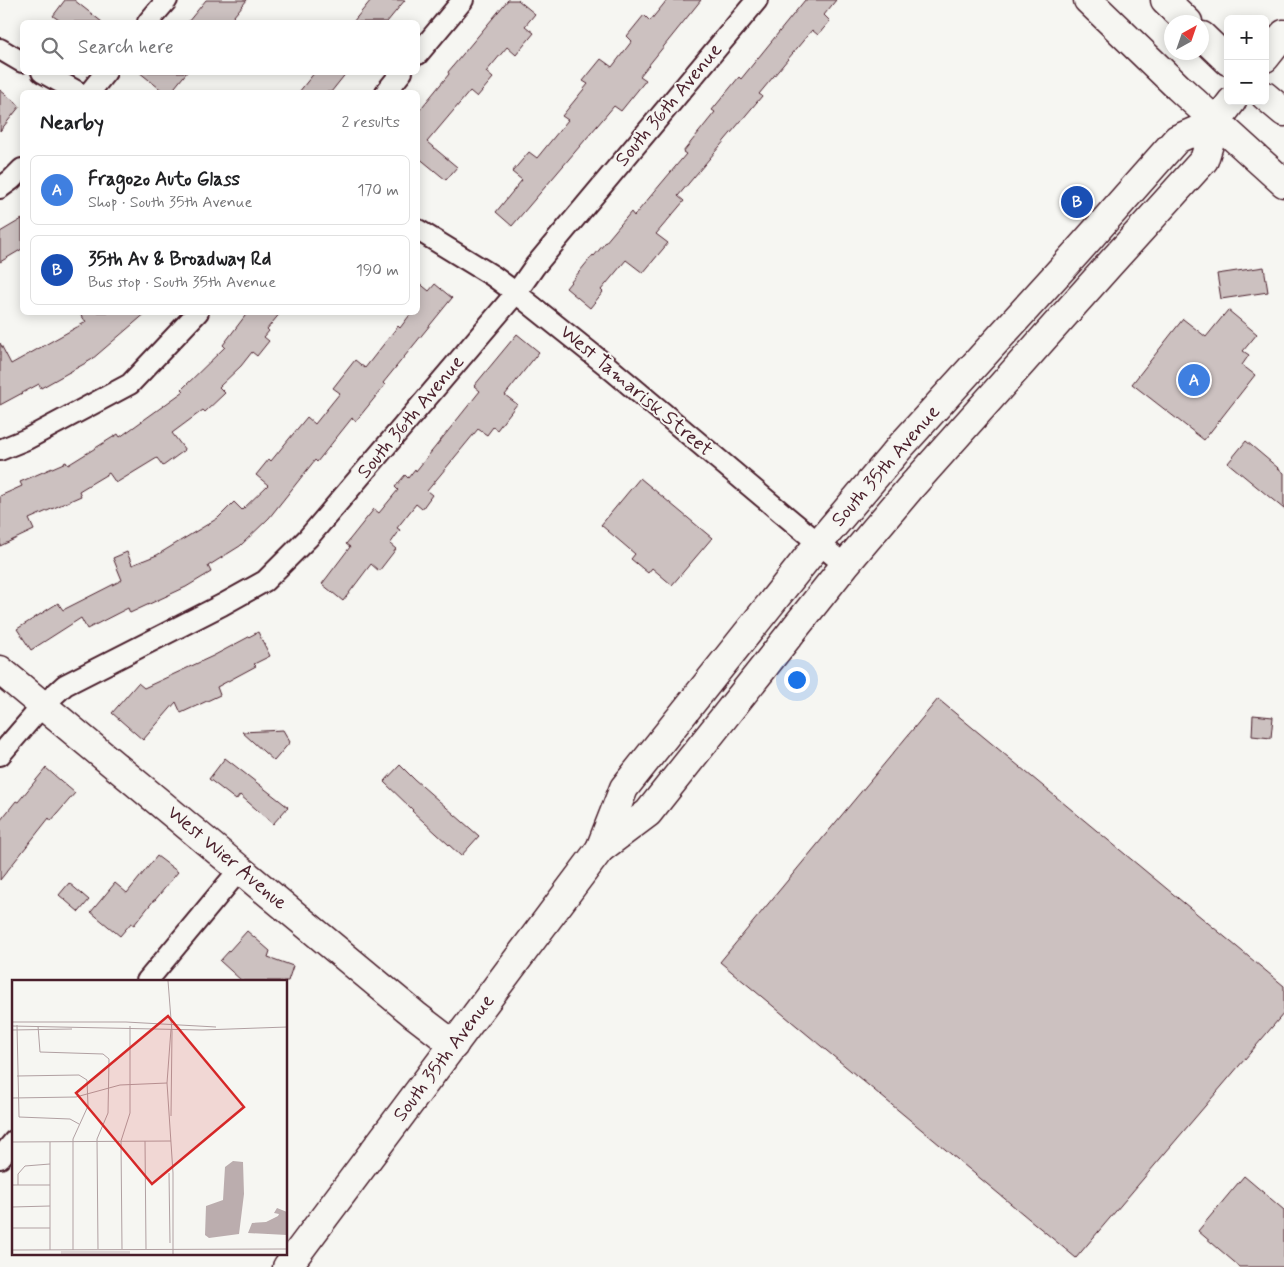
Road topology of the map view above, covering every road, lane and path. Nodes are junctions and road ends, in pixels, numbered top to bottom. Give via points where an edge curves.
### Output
1 (167, 0) edge
2 (463, 0) edge
3 (756, 0) edge
4 (1088, 0) edge
5 (1165, 0) edge
6 (1181, 15) edge
7 (150, 20) edge
8 (1284, 34) edge
9 (1209, 43) edge
10 (0, 49) edge
11 (420, 52) edge
12 (1269, 53) edge
13 (1227, 60) edge
14 (20, 61) edge
15 (47, 75) edge
16 (104, 75) edge
17 (400, 75) edge
18 (74, 90) edge
19 (92, 90) edge
20 (388, 90) edge
21 (1269, 99) edge
22 (1224, 112) edge
23 (1284, 112) edge
24 (20, 171) edge
25 (1284, 182) edge
26 (0, 188) edge
27 (420, 231) edge
28 (516, 293) junction
29 (195, 315) edge
30 (0, 450) edge
31 (819, 543) junction
32 (845, 565) junction
33 (0, 670) edge
34 (43, 705) junction
35 (0, 755) edge
36 (600, 849) junction
37 (240, 869) junction
38 (148, 980) edge
39 (454, 1045) junction
40 (12, 1143) edge
41 (0, 1158) edge
42 (287, 1267) edge

1 - 7 street
2 - 11 street
3 - 28 street, South 36th Avenue
4 - 22 main road via 1178,87
5 - 6 main road
8 - 12 main road
9 - 13 main road
10 - 14 street
15 - 18 street
16 - 19 street
17 - 20 street
21 - 23 main road
22 - 25 main road
22 - 31 main road, South 35th Avenue via 1177,139 900,447
22 - 32 main road, South 35th Avenue via 1204,160
24 - 26 street
27 - 28 street, West Tamarisk Street
28 - 31 street, West Tamarisk Street
28 - 34 street, South 36th Avenue via 308,538 265,581 65,685
29 - 30 street via 130,384
31 - 32 street, West Tamarisk Street
31 - 36 main road, South 35th Avenue via 624,788
32 - 36 main road, South 35th Avenue via 648,813
33 - 34 main road, West Wier Avenue
34 - 35 street, South 36th Avenue
34 - 37 main road, West Wier Avenue
36 - 39 main road, South 35th Avenue
37 - 38 street
37 - 39 main road, West Wier Avenue
39 - 42 main road, South 35th Avenue
40 - 41 street

